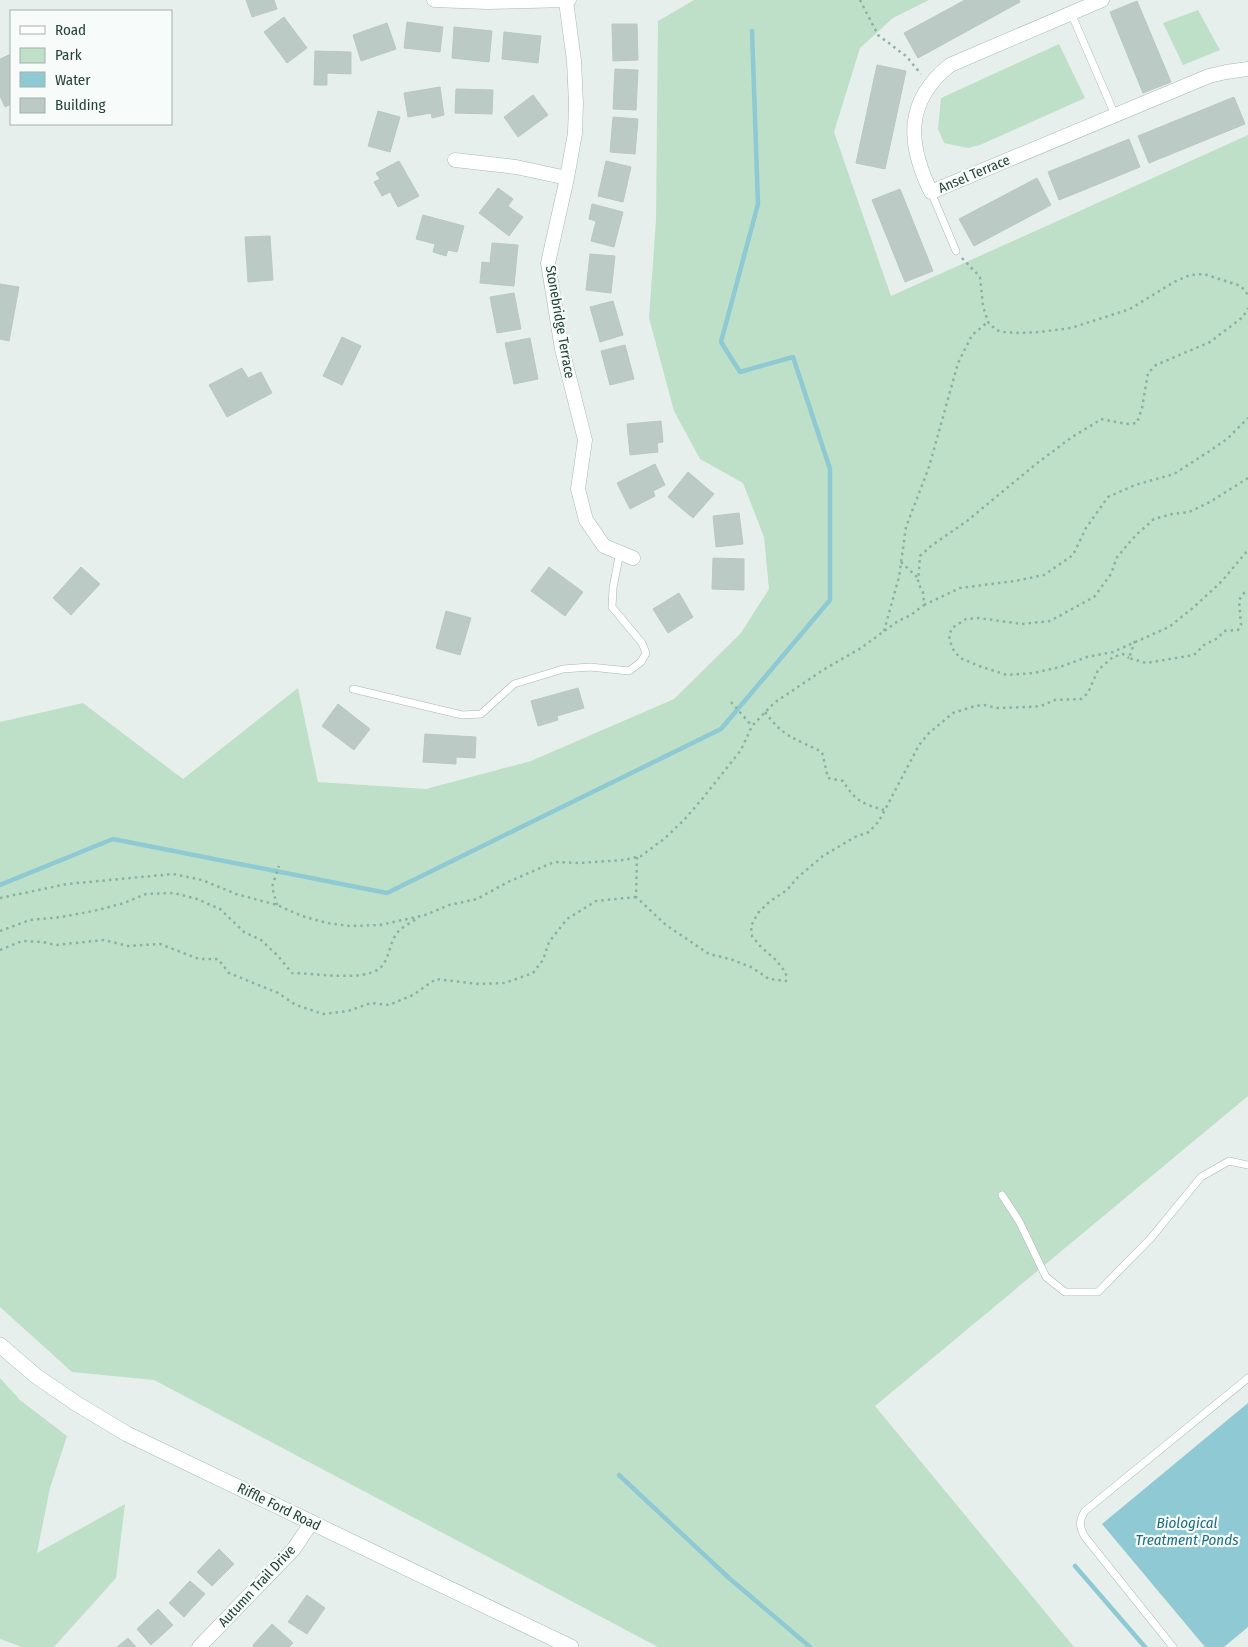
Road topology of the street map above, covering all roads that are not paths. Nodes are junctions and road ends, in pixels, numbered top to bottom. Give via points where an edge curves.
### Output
1 (434, 0) edge
2 (567, 0) edge
3 (1102, 0) edge
4 (1071, 13) junction
5 (1248, 70) edge
6 (1115, 115) junction
7 (455, 160) dead end
8 (567, 178) junction
9 (931, 192) junction
10 (956, 251) road end
11 (620, 552) junction
12 (633, 558) dead end
13 (353, 689) dead end
14 (1248, 1165) edge
15 (1002, 1195) dead end
16 (0, 1344) edge
17 (1248, 1378) edge
18 (312, 1522) junction
19 (199, 1647) edge
20 (571, 1647) edge
21 (1173, 1647) edge

1 - 2 street
2 - 8 street, Stonebridge Terrace via 576,103 575,133
3 - 4 street, Ansel Terrace
4 - 6 lane
4 - 9 street, Ansel Terrace via 950,65 936,76 915,112 913,137 923,176
5 - 6 street, Ansel Terrace via 1209,76
6 - 9 street, Ansel Terrace
7 - 8 street via 516,167
8 - 11 street, Stonebridge Terrace via 548,263 562,349 585,440 578,489 586,520 604,546
9 - 10 lane
11 - 12 street, Stonebridge Terrace
11 - 13 lane via 612,607 642,643 646,654 629,672 590,667 563,669 514,684 482,714 462,715
14 - 15 lane via 1229,1162 1201,1176 1151,1238 1098,1292 1065,1292 1046,1277 1020,1222
16 - 18 street, Riffle Ford Road via 36,1376 127,1434
17 - 21 lane via 1085,1510 1081,1517 1085,1537
18 - 19 street, Autumn Trail Drive via 293,1550
18 - 20 street, Riffle Ford Road

